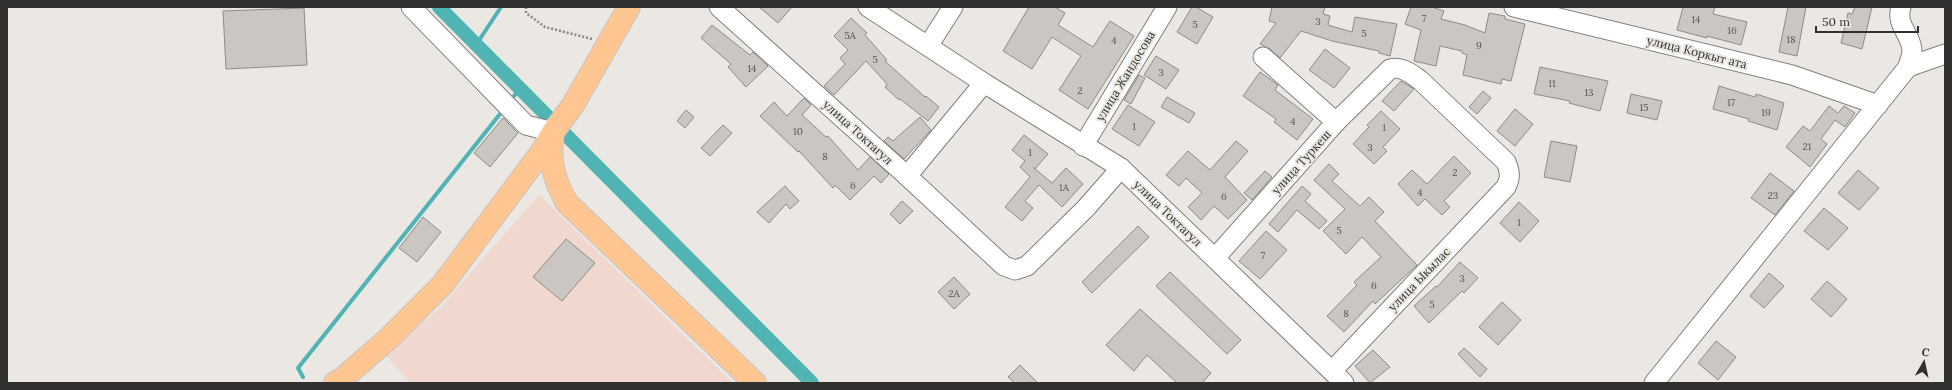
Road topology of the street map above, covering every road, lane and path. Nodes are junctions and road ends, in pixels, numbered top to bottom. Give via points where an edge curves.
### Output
1 (411, 7) edge
2 (526, 7) edge
3 (629, 7) edge
4 (719, 7) edge
5 (868, 7) edge
6 (953, 7) edge
7 (1167, 7) edge
8 (1514, 7) edge
9 (1900, 7) edge
10 (608, 43) junction
11 (928, 46) junction
12 (1945, 54) edge
13 (1263, 57) dead end
14 (1908, 67) junction
15 (984, 83) junction
16 (1878, 105) junction
17 (1336, 122) junction
18 (553, 132) junction
19 (1083, 146) junction
20 (1121, 168) junction
21 (907, 176) junction
22 (1506, 187) joint
23 (1215, 258) junction
24 (1338, 377) edge
25 (335, 383) edge
26 (755, 383) edge
27 (1654, 383) edge

1 - 18 street via 526,125
2 - 10 path via 526,13 546,27
3 - 10 main road
4 - 21 street, улица Токтагул
5 - 11 street, улица Токтагул
6 - 11 street
7 - 19 street, улица Жандосова
8 - 16 street, улица Коркыт ата via 1792,75
9 - 14 street via 1903,30 1910,40 1912,52
10 - 18 main road via 573,105
11 - 15 street, улица Токтагул
12 - 14 street
13 - 17 street
14 - 16 street
15 - 19 street, улица Токтагул
15 - 21 street
16 - 27 street
17 - 22 street, улица Туркеш via 1390,69 1404,69 1420,80 1506,162 1510,172 1510,180
17 - 23 street, улица Туркеш
18 - 25 main road via 543,150 443,284 371,355
18 - 26 main road via 551,154 554,176 567,203
19 - 20 street, улица Токтагул
20 - 21 street, улица Токтагул via 1086,208 1027,266 1015,270 1004,266
20 - 23 street, улица Токтагул
22 - 24 street, улица Ыкылас
23 - 24 street, улица Токтагул

